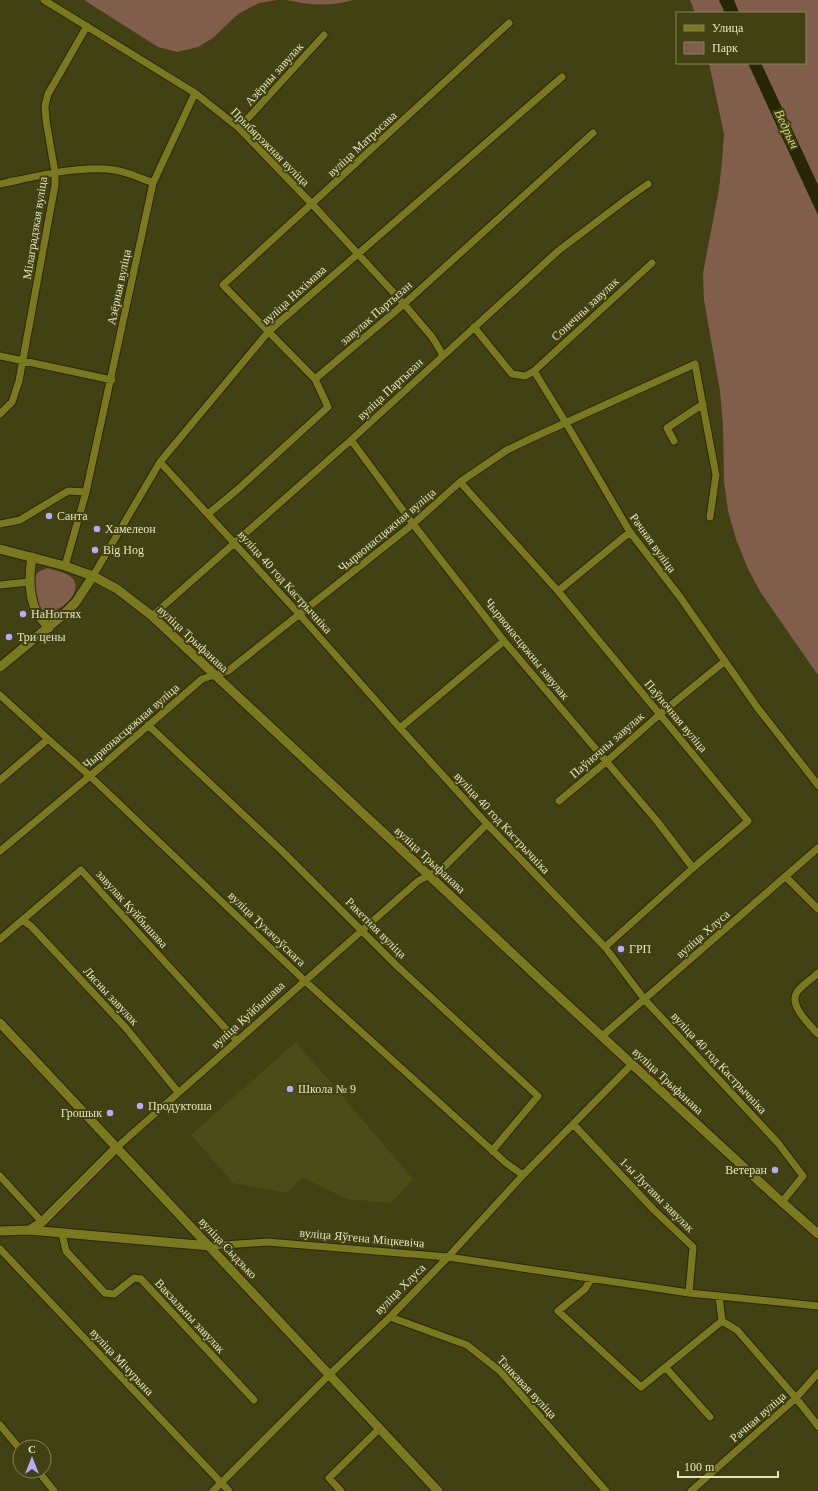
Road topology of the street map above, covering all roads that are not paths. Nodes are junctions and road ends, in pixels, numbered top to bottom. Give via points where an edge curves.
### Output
1 (44, 0) edge
2 (509, 23) dead end
3 (87, 26) junction
4 (324, 35) dead end
5 (562, 77) dead end
6 (195, 93) junction
7 (239, 128) junction
8 (594, 133) dead end
9 (55, 173) junction
10 (153, 183) junction
11 (0, 184) edge
12 (648, 184) dead end
13 (312, 204) junction
14 (357, 253) junction
15 (652, 263) dead end
16 (404, 304) junction
17 (474, 327) junction
18 (269, 330) junction
19 (443, 355) junction
20 (0, 356) edge
21 (24, 361) junction
22 (534, 372) junction
23 (315, 379) junction
24 (112, 380) junction
25 (703, 404) junction
26 (0, 414) edge
27 (566, 423) junction
28 (351, 440) junction
29 (674, 440) dead end
30 (160, 462) junction
31 (460, 482) junction
32 (86, 492) junction
33 (208, 514) junction
34 (710, 516) dead end
35 (0, 524) edge
36 (413, 524) junction
37 (630, 532) junction
38 (235, 543) junction
39 (0, 549) edge
40 (32, 557) junction
41 (65, 566) junction
42 (93, 576) junction
43 (29, 582) junction
44 (0, 585) edge
45 (558, 591) junction
46 (300, 614) junction
47 (152, 616) junction
48 (49, 628) junction
49 (504, 641) junction
50 (725, 661) junction
51 (0, 667) edge
52 (215, 675) junction
53 (0, 695) edge
54 (660, 714) junction
55 (148, 725) junction
56 (400, 728) junction
57 (48, 739) junction
58 (607, 762) junction
59 (90, 776) junction
60 (0, 780) edge
61 (818, 785) edge
62 (559, 801) dead end
63 (487, 824) junction
64 (818, 848) edge
65 (0, 851) edge
66 (692, 868) junction
67 (428, 875) junction
68 (786, 877) junction
69 (818, 910) edge
70 (22, 920) junction
71 (363, 930) junction
72 (0, 939) edge
73 (605, 948) junction
74 (818, 973) edge
75 (305, 981) junction
76 (645, 1000) junction
77 (0, 1023) edge
78 (818, 1034) edge
79 (602, 1036) junction
80 (237, 1041) junction
81 (632, 1064) junction
82 (178, 1092) junction
83 (574, 1124) junction
84 (116, 1148) junction
85 (492, 1151) junction
86 (523, 1175) junction
87 (0, 1176) edge
88 (782, 1202) junction
89 (42, 1222) junction
90 (28, 1230) junction
91 (0, 1231) edge
92 (62, 1234) junction
93 (818, 1234) edge
94 (210, 1246) junction
95 (0, 1249) edge
96 (448, 1257) junction
97 (591, 1278) junction
98 (689, 1293) junction
99 (719, 1297) junction
100 (818, 1306) edge
101 (390, 1317) junction
102 (722, 1321) junction
103 (666, 1368) junction
104 (818, 1373) edge
105 (330, 1374) junction
106 (796, 1398) junction
107 (254, 1400) dead end
108 (710, 1417) dead end
109 (0, 1425) edge
110 (818, 1426) edge
111 (380, 1428) junction
112 (12, 1439) edge
113 (44, 1479) edge
114 (221, 1482) junction
115 (54, 1491) edge
116 (213, 1491) edge
117 (229, 1491) edge
118 (341, 1491) edge
119 (438, 1491) edge
120 (606, 1491) edge
121 (691, 1491) edge

1 - 3 street, Прыбярэжная вуліца
2 - 13 street, вуліца Матросава
3 - 6 street, Прыбярэжная вуліца
3 - 9 street, Мілаградзкая вуліца via 48,94 45,106
4 - 7 street, Азёрны завулак
5 - 14 street, вуліца Нахімава
6 - 7 street, Прыбярэжная вуліца
6 - 10 street, Азёрная вуліца
7 - 13 street, Прыбярэжная вуліца
8 - 16 street, завулак Партызан
9 - 10 street via 108,169
9 - 11 street
9 - 21 street, Мілаградзкая вуліца via 55,186
10 - 24 street, Азёрная вуліца
12 - 17 street, вуліца Партызан via 558,251
13 - 14 street, Прыбярэжная вуліца
13 - 18 street, вуліца Матросава via 224,284
14 - 16 street, Прыбярэжная вуліца
14 - 18 street, вуліца Нахімава
15 - 22 street, Сонечны завулак
16 - 19 street, Прыбярэжная вуліца via 432,337
16 - 23 street, завулак Партызан
17 - 19 street, вуліца Партызан
17 - 22 street via 512,374 524,376
18 - 23 street
18 - 30 street, вуліца Нахімава
19 - 28 street, вуліца Партызан
20 - 21 street
21 - 24 street
21 - 26 street, Мілаградзкая вуліца via 12,402
22 - 27 street, Рачная вуліца
23 - 33 street via 328,407
24 - 32 street, Азёрная вуліца
25 - 27 street, Чырвонасцяжная вуліца via 695,364
25 - 29 street via 667,428
25 - 34 street, Чырвонасцяжная вуліца via 716,475
27 - 31 street, Чырвонасцяжная вуліца via 507,450
27 - 37 street, Рачная вуліца
28 - 36 street, Чырвонасцяжны завулак
28 - 38 street, вуліца Партызан
30 - 33 street, вуліца 40 год Кастрычніка
30 - 42 street, вуліца Нахімава
31 - 36 street, Чырвонасцяжная вуліца
31 - 45 street, Паўночная вуліца
32 - 35 street via 68,490 20,520
32 - 41 street, Азёрная вуліца
33 - 38 street, вуліца 40 год Кастрычніка
36 - 46 street, Чырвонасцяжная вуліца
36 - 49 street, Чырвонасцяжны завулак
37 - 45 street
37 - 50 street, Рачная вуліца
38 - 46 street, вуліца 40 год Кастрычніка
38 - 47 street, вуліца Партызан
39 - 40 street, вуліца Трыфанава
40 - 41 street, вуліца Трыфанава
40 - 43 street
41 - 42 street, вуліца Трыфанава
42 - 47 street, вуліца Трыфанава via 117,589
42 - 48 street via 76,602
43 - 44 street
43 - 48 street via 37,613
45 - 54 street, Паўночная вуліца
46 - 52 street, Чырвонасцяжная вуліца via 228,671
46 - 56 street, вуліца 40 год Кастрычніка
47 - 52 street, вуліца Трыфанава
48 - 51 street
49 - 56 street
49 - 58 street, Чырвонасцяжны завулак
50 - 54 street, Паўночны завулак
50 - 61 street, Рачная вуліца
52 - 55 street, Чырвонасцяжная вуліца via 202,679
52 - 67 street, вуліца Трыфанава
53 - 57 street, вуліца Тухачэўскага
54 - 58 street, Паўночны завулак
54 - 66 street, Паўночная вуліца via 748,821
55 - 59 street, Чырвонасцяжная вуліца
55 - 71 street, Ракетная вуліца
56 - 63 street, вуліца 40 год Кастрычніка
57 - 59 street, вуліца Тухачэўскага
57 - 60 street
58 - 62 street, Паўночны завулак
58 - 66 street, Чырвонасцяжны завулак via 657,821
59 - 65 street, Чырвонасцяжная вуліца
59 - 75 street, вуліца Тухачэўскага
63 - 67 street, вуліца Куйбышава via 444,868
63 - 73 street, вуліца 40 год Кастрычніка
64 - 68 street, вуліца Хлуса
66 - 73 street, Паўночная вуліца
67 - 71 street, вуліца Куйбышава
67 - 79 street, вуліца Трыфанава
68 - 69 street
68 - 76 street, вуліца Хлуса
70 - 72 street, завулак Куйбышава
70 - 80 street, завулак Куйбышава via 81,870
70 - 82 street, Лясны завулак via 31,926 126,1028
71 - 75 street, вуліца Куйбышава
71 - 85 street, Ракетная вуліца via 397,966 538,1096
73 - 76 street, вуліца 40 год Кастрычніка
74 - 78 street via 797,992 795,1000 799,1012
75 - 80 street, вуліца Куйбышава
75 - 85 street, вуліца Тухачэўскага
76 - 79 street, вуліца Хлуса
76 - 88 street, вуліца 40 год Кастрычніка via 778,1143 803,1176
77 - 84 street, вуліца Сыдзько
79 - 81 street, вуліца Трыфанава
80 - 82 street, вуліца Куйбышава
81 - 83 street, вуліца Хлуса
81 - 88 street, вуліца Трыфанава
82 - 84 street, вуліца Куйбышава
83 - 86 street, вуліца Хлуса
83 - 98 street, 1-ы Лугавы завулак via 654,1210 693,1247
84 - 89 street, вуліца Куйбышава
84 - 94 street, вуліца Сыдзько
85 - 86 street, вуліца Тухачэўскага
86 - 96 street, вуліца Хлуса
87 - 89 street
88 - 93 street, вуліца Трыфанава
89 - 90 street, вуліца Куйбышава
90 - 91 street, вуліца Яўгена Міцкевіча
90 - 92 street, вуліца Яўгена Міцкевіча
92 - 94 street, вуліца Яўгена Міцкевіча
92 - 107 street, Вакзальны завулак via 66,1251 105,1293 114,1294 134,1278 141,1279
94 - 96 street, вуліца Яўгена Міцкевіча via 267,1242
94 - 105 street, вуліца Сыдзько
95 - 114 street, вуліца Мічурына
96 - 97 street, вуліца Яўгена Міцкевіча
96 - 101 street, вуліца Хлуса
97 - 98 street, вуліца Яўгена Міцкевіча
97 - 103 street via 585,1289 558,1311 641,1387
98 - 99 street, вуліца Яўгена Міцкевіча
99 - 100 street, вуліца Яўгена Міцкевіча
99 - 102 street
101 - 105 street, вуліца Хлуса
101 - 120 street, Танкавая вуліца via 467,1345 500,1371
102 - 103 street
102 - 106 street via 737,1330
103 - 108 street
104 - 106 street, Рачная вуліца
105 - 111 street, вуліца Сыдзько
105 - 114 street, вуліца Хлуса
106 - 110 street
106 - 121 street, Рачная вуліца
109 - 112 street
111 - 118 street via 329,1478
111 - 119 street, вуліца Сыдзько
113 - 115 street
114 - 116 street, вуліца Хлуса
114 - 117 street, вуліца Мічурына

